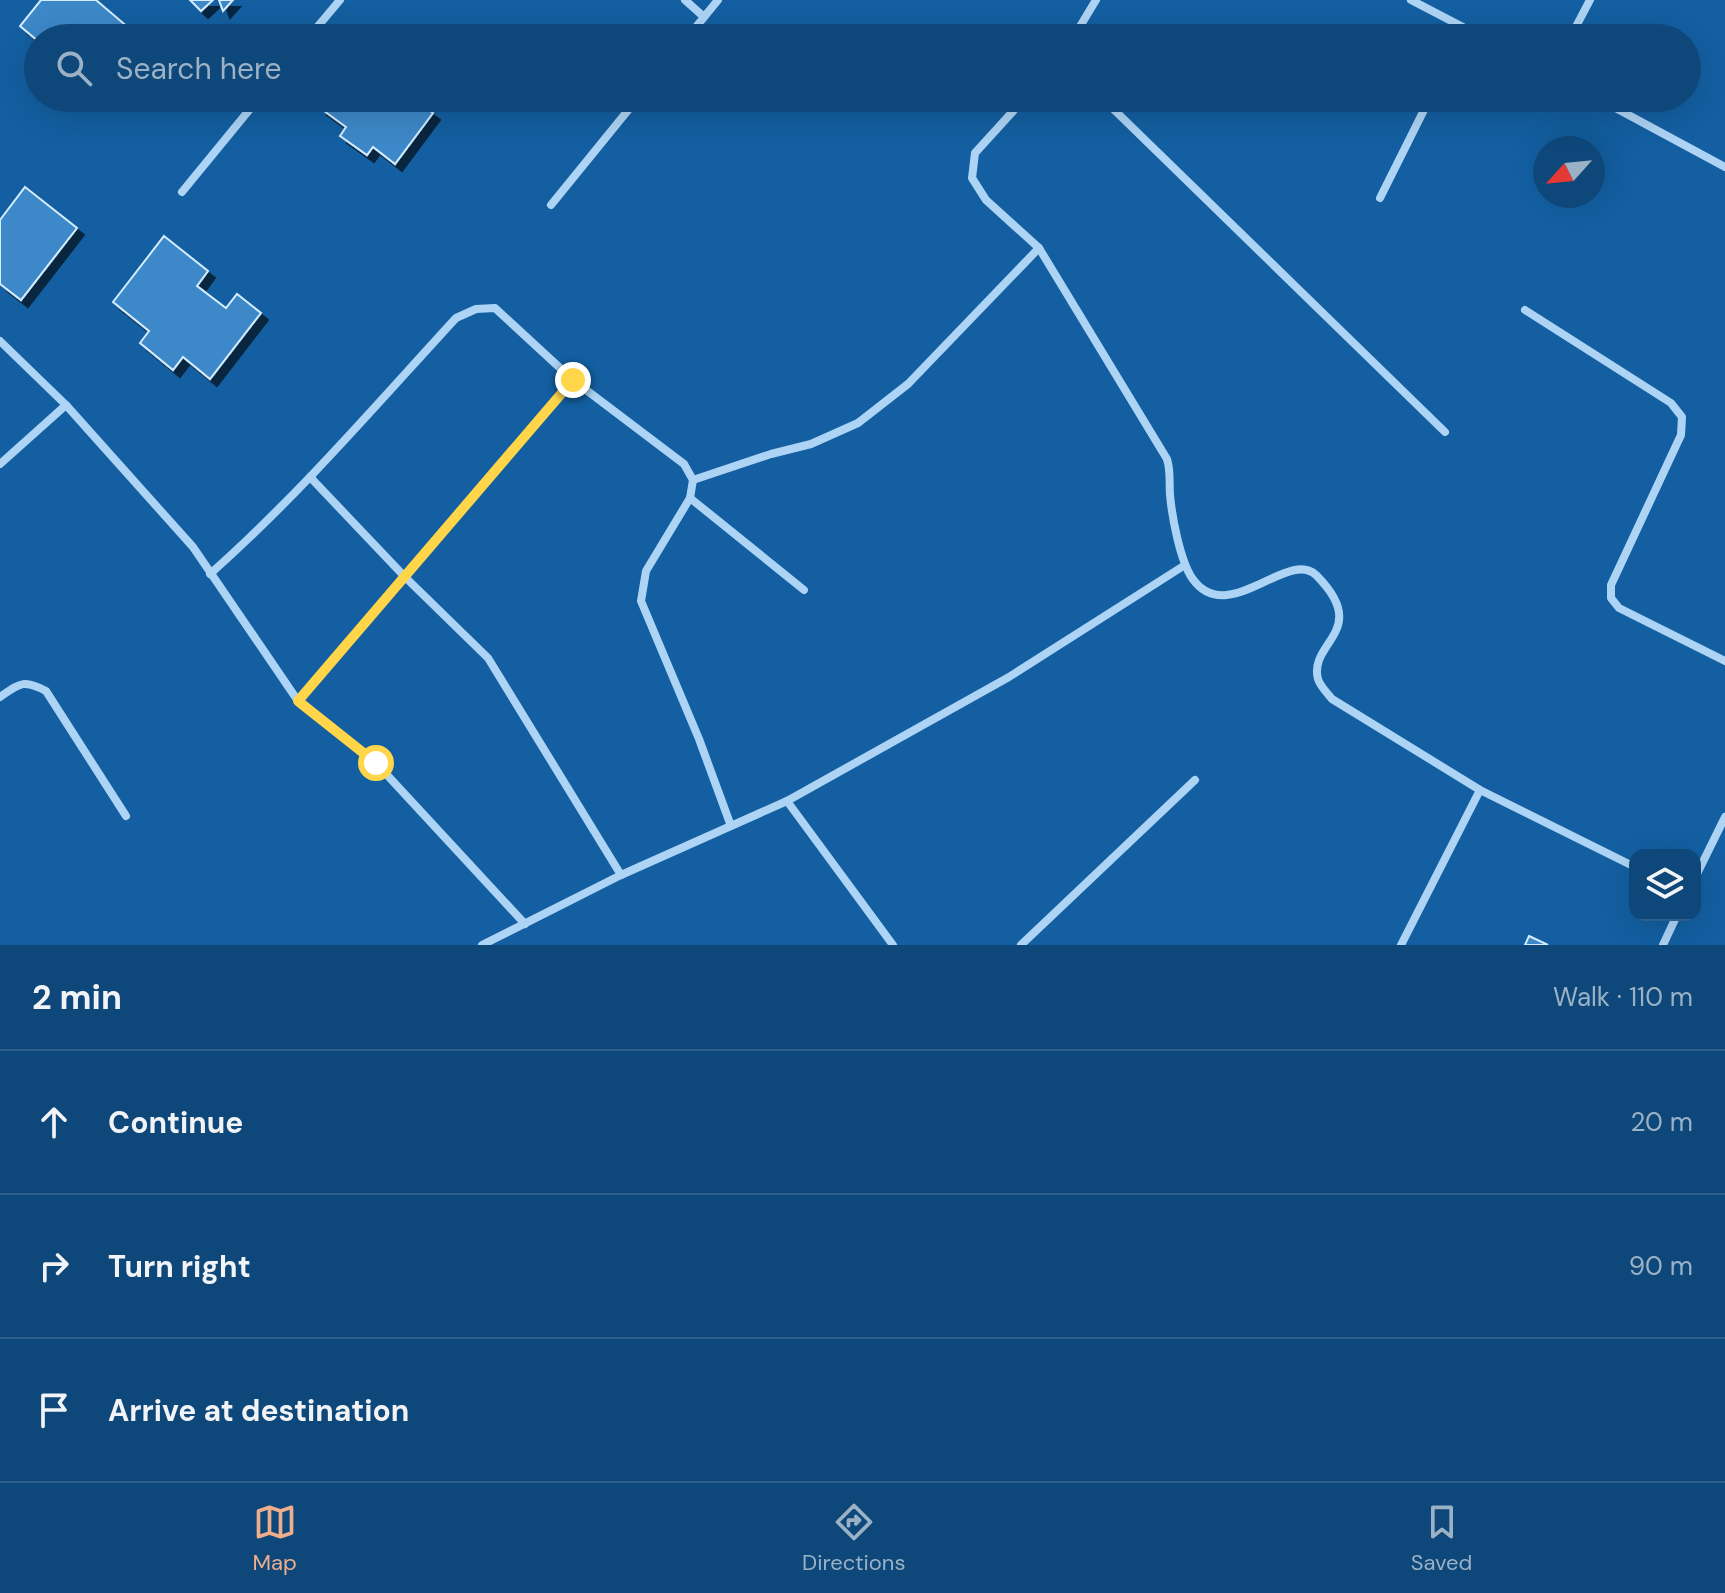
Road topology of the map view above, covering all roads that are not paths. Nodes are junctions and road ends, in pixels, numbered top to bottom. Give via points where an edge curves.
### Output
1 (340, 0) edge
2 (685, 0) edge
3 (718, 0) edge
4 (1096, 0) edge
5 (1411, 0) edge
6 (1590, 0) edge
7 (704, 17) junction
8 (320, 24) edge
9 (698, 24) edge
10 (1081, 24) edge
11 (1456, 24) edge
12 (1577, 24) edge
13 (248, 112) edge
14 (627, 112) edge
15 (1012, 112) edge
16 (1116, 112) edge
17 (1423, 112) edge
18 (1623, 112) edge
19 (1725, 167) edge
20 (182, 192) dead end
21 (1380, 198) dead end
22 (551, 205) dead end
23 (1039, 248) junction
24 (1525, 310) dead end
25 (0, 341) edge
26 (573, 380) junction
27 (66, 405) junction
28 (1445, 432) dead end
29 (0, 464) edge
30 (310, 477) junction
31 (693, 480) junction
32 (690, 498) junction
33 (1185, 565) junction
34 (210, 574) junction
35 (405, 577) junction
36 (804, 590) dead end
37 (1725, 661) edge
38 (0, 697) edge
39 (298, 701) junction
40 (1195, 780) dead end
41 (1480, 790) junction
42 (787, 801) junction
43 (126, 816) dead end
44 (1725, 817) edge
45 (731, 826) junction
46 (1629, 864) edge
47 (1701, 866) edge
48 (621, 875) junction
49 (1674, 921) edge
50 (525, 924) junction
51 (482, 945) edge
52 (893, 945) edge
53 (1021, 945) edge
54 (1401, 945) edge
55 (1663, 945) edge

1 - 8 street
2 - 7 street
3 - 7 street
4 - 10 street
5 - 11 street
6 - 12 street
7 - 9 street
13 - 20 street
14 - 22 street
15 - 23 street via 975,153 972,178 986,200
16 - 28 street
17 - 21 street
18 - 19 street
23 - 31 street via 908,384 858,423 811,444
23 - 33 street via 1167,459
24 - 37 street via 1671,403 1682,417 1681,435 1611,585 1611,598 1619,608
25 - 27 street
26 - 30 street via 495,308 476,309 456,318
26 - 31 street via 684,464
26 - 35 street
27 - 29 street
27 - 34 street via 193,547
30 - 34 street
30 - 35 street
31 - 32 street
32 - 36 street
32 - 45 street via 646,571 641,601
33 - 41 street via 1194,582 1216,595 1235,594 1292,571 1314,573 1340,617 1319,660 1318,679 1332,699
33 - 42 street via 1009,677
34 - 39 street
35 - 39 street
35 - 48 street via 488,658
38 - 43 street via 19,683 46,691
39 - 50 street via 376,763
40 - 53 street
41 - 46 street
41 - 54 street
42 - 45 street
42 - 52 street
44 - 47 street
45 - 48 street
48 - 50 street
49 - 55 street
50 - 51 street

